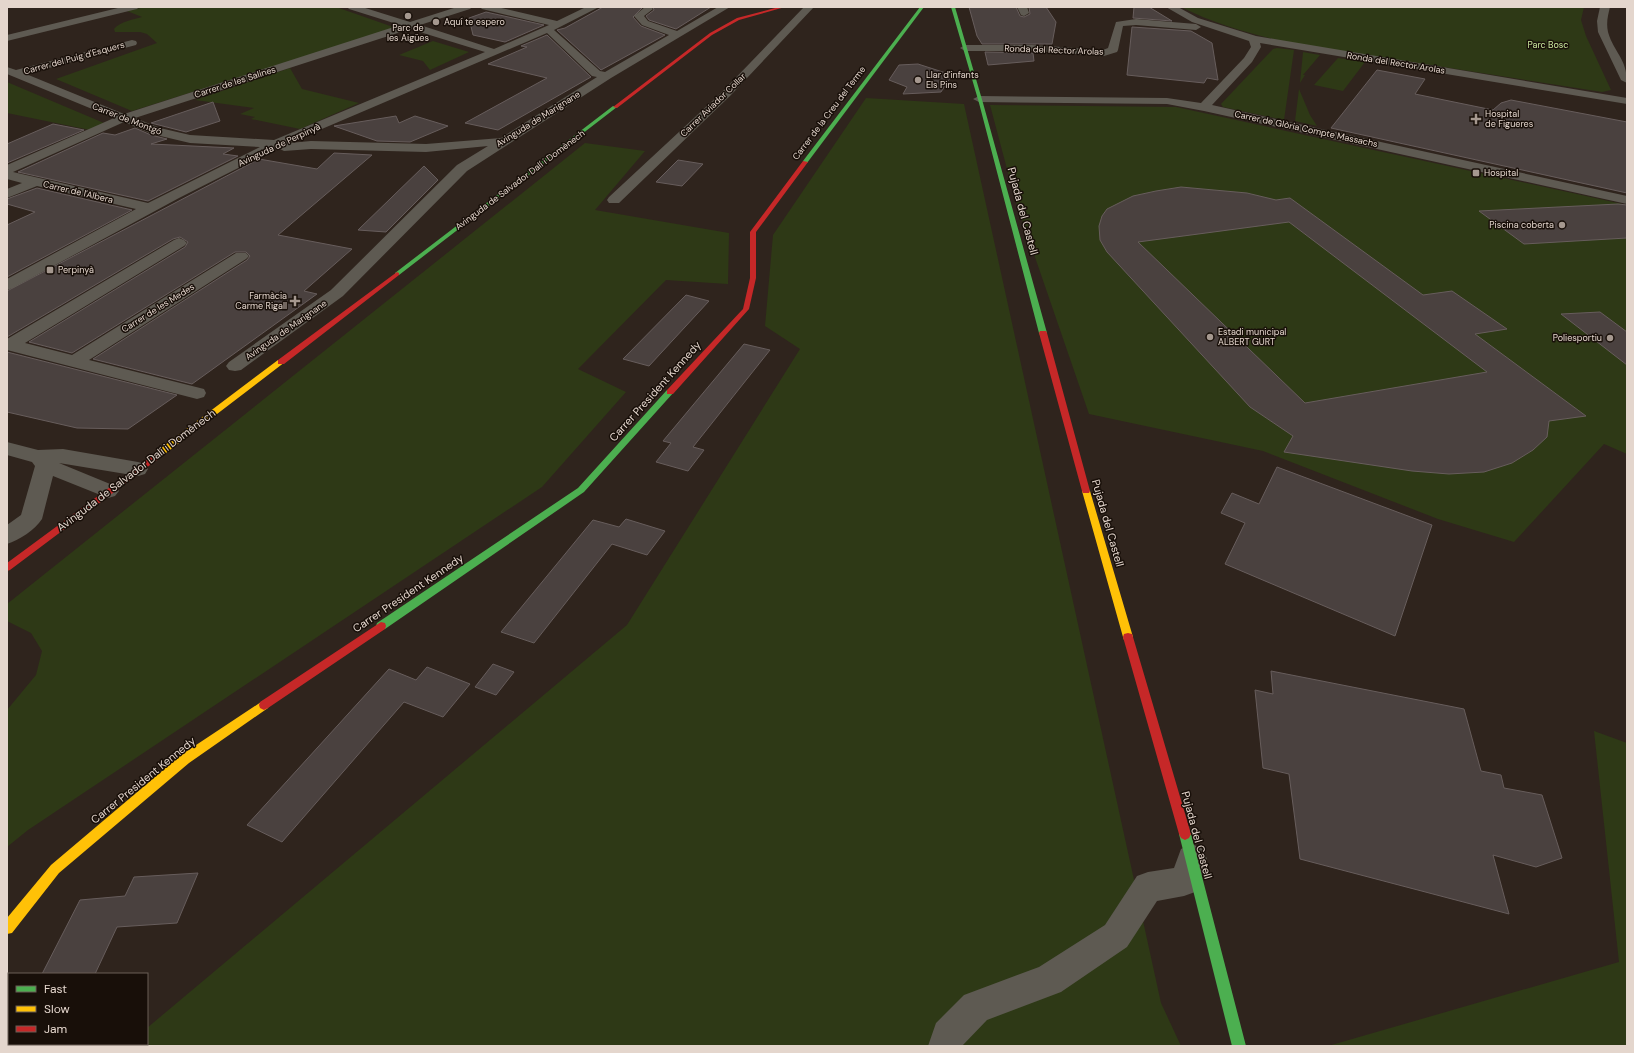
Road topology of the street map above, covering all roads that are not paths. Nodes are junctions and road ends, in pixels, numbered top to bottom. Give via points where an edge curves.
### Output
1 (134, 7) edge
2 (352, 7) edge
3 (467, 7) edge
4 (485, 7) edge
5 (594, 7) edge
6 (725, 7) edge
7 (783, 7) edge
8 (809, 7) edge
9 (922, 7) edge
10 (953, 7) edge
11 (1171, 7) edge
12 (1606, 7) edge
13 (648, 9) dead end
14 (448, 10) edge
15 (559, 24) junction
16 (408, 25) junction
17 (1196, 27) dead end
18 (548, 29) junction
19 (678, 35) junction
20 (7, 38) edge
21 (1254, 39) junction
22 (132, 43) dead end
23 (965, 48) junction
24 (494, 52) junction
25 (1624, 69) edge
26 (12, 72) edge
27 (607, 76) junction
28 (1627, 80) edge
29 (979, 99) junction
30 (1627, 101) edge
31 (1204, 107) junction
32 (123, 118) junction
33 (140, 125) junction
34 (100, 130) junction
35 (292, 137) junction
36 (502, 141) junction
37 (311, 145) junction
38 (271, 147) junction
39 (426, 148) junction
40 (485, 152) junction
41 (450, 156) junction
42 (462, 168) junction
43 (7, 170) edge
44 (7, 175) edge
45 (35, 182) junction
46 (7, 194) edge
47 (614, 200) dead end
48 (1627, 200) edge
49 (150, 208) junction
50 (753, 232) joint
51 (179, 243) dead end
52 (241, 256) dead end
53 (372, 259) junction
54 (7, 285) edge
55 (365, 298) junction
56 (8, 344) edge
57 (75, 361) junction
58 (266, 373) junction
59 (197, 393) dead end
60 (7, 448) edge
61 (42, 461) junction
62 (138, 469) junction
63 (108, 491) junction
64 (7, 536) edge
65 (7, 568) edge
66 (1192, 859) junction
67 (7, 928) edge
68 (945, 1046) edge
69 (1239, 1046) edge

1 - 20 street
2 - 16 street
3 - 14 street, Carrer de les Salines
4 - 15 street
5 - 15 street, Avinguda de Perpinyà
6 - 19 street, Avinguda de Marignane
7 - 55 street, Avinguda de Salvador Dalí i Domènech via 738,19 711,34
8 - 47 street, Carrer Aviador Collar via 726,94
9 - 50 street, Carrer de la Creu del Terme
10 - 23 street, Pujada del Castell
11 - 21 street, Ronda del Rector Arolas via 1195,20
12 - 25 street via 1602,21 1603,32
13 - 19 street via 639,16 645,23
14 - 16 street, Carrer de les Salines
15 - 18 street, Avinguda de Perpinyà
16 - 24 street
16 - 32 street, Carrer de les Salines
17 - 23 street, Ronda del Rector Arolas via 1174,21 1119,24 1113,50 1104,53 1032,48
18 - 24 street, Avinguda de Perpinyà
18 - 27 street via 596,74
19 - 27 street, Avinguda de Marignane
21 - 30 street, Ronda del Rector Arolas
21 - 31 street via 1256,47 1248,60
22 - 26 street, Carrer del Puig d'Esquers
23 - 29 street, Pujada del Castell
24 - 35 street, Avinguda de Perpinyà
25 - 28 street
26 - 32 street, Carrer de Montgó
27 - 36 street, Avinguda de Marignane
29 - 31 street, Carrer de Glòria Compte Massachs via 1167,101
29 - 66 street, Pujada del Castell via 1066,420
31 - 48 street, Carrer de Glòria Compte Massachs
32 - 33 street, Carrer de Montgó
32 - 34 street, Carrer de les Salines
33 - 34 street
33 - 38 street, Carrer de Montgó via 190,139
34 - 43 street, Carrer de les Salines
35 - 37 street, Carrer de Montgó
35 - 38 street, Avinguda de Perpinyà
36 - 39 street, Carrer de Montgó
36 - 40 street, Avinguda de Marignane
37 - 38 street, Carrer de Montgó
37 - 39 street, Carrer de Montgó
38 - 49 street, Avinguda de Perpinyà
39 - 41 street, Carrer de Montgó
40 - 41 street, Carrer de Montgó
40 - 42 street, Avinguda de Marignane
41 - 42 street, Carrer de Montgó
42 - 53 street, Avinguda de Marignane
44 - 45 street, Carrer de l'Albera
45 - 46 street
45 - 49 street, Carrer de l'Albera
49 - 54 street, Avinguda de Perpinyà
50 - 67 street, Carrer President Kennedy via 753,278 746,309 581,490 185,758 54,869
51 - 56 street
52 - 57 street, Carrer de les Medes
53 - 55 street
53 - 58 street, Avinguda de Marignane via 337,293 235,366
55 - 58 street, Avinguda de Salvador Dalí i Domènech
56 - 57 street
57 - 59 street
58 - 62 street, Avinguda de Salvador Dalí i Domènech
60 - 61 street
61 - 62 street via 63,456
61 - 63 street
61 - 64 street via 31,519
62 - 63 street, Avinguda de Salvador Dalí i Domènech
63 - 65 street, Avinguda de Salvador Dalí i Domènech
66 - 68 street via 1184,881 1148,887 1116,936 1049,980 976,1007 948,1035
66 - 69 street, Pujada del Castell

